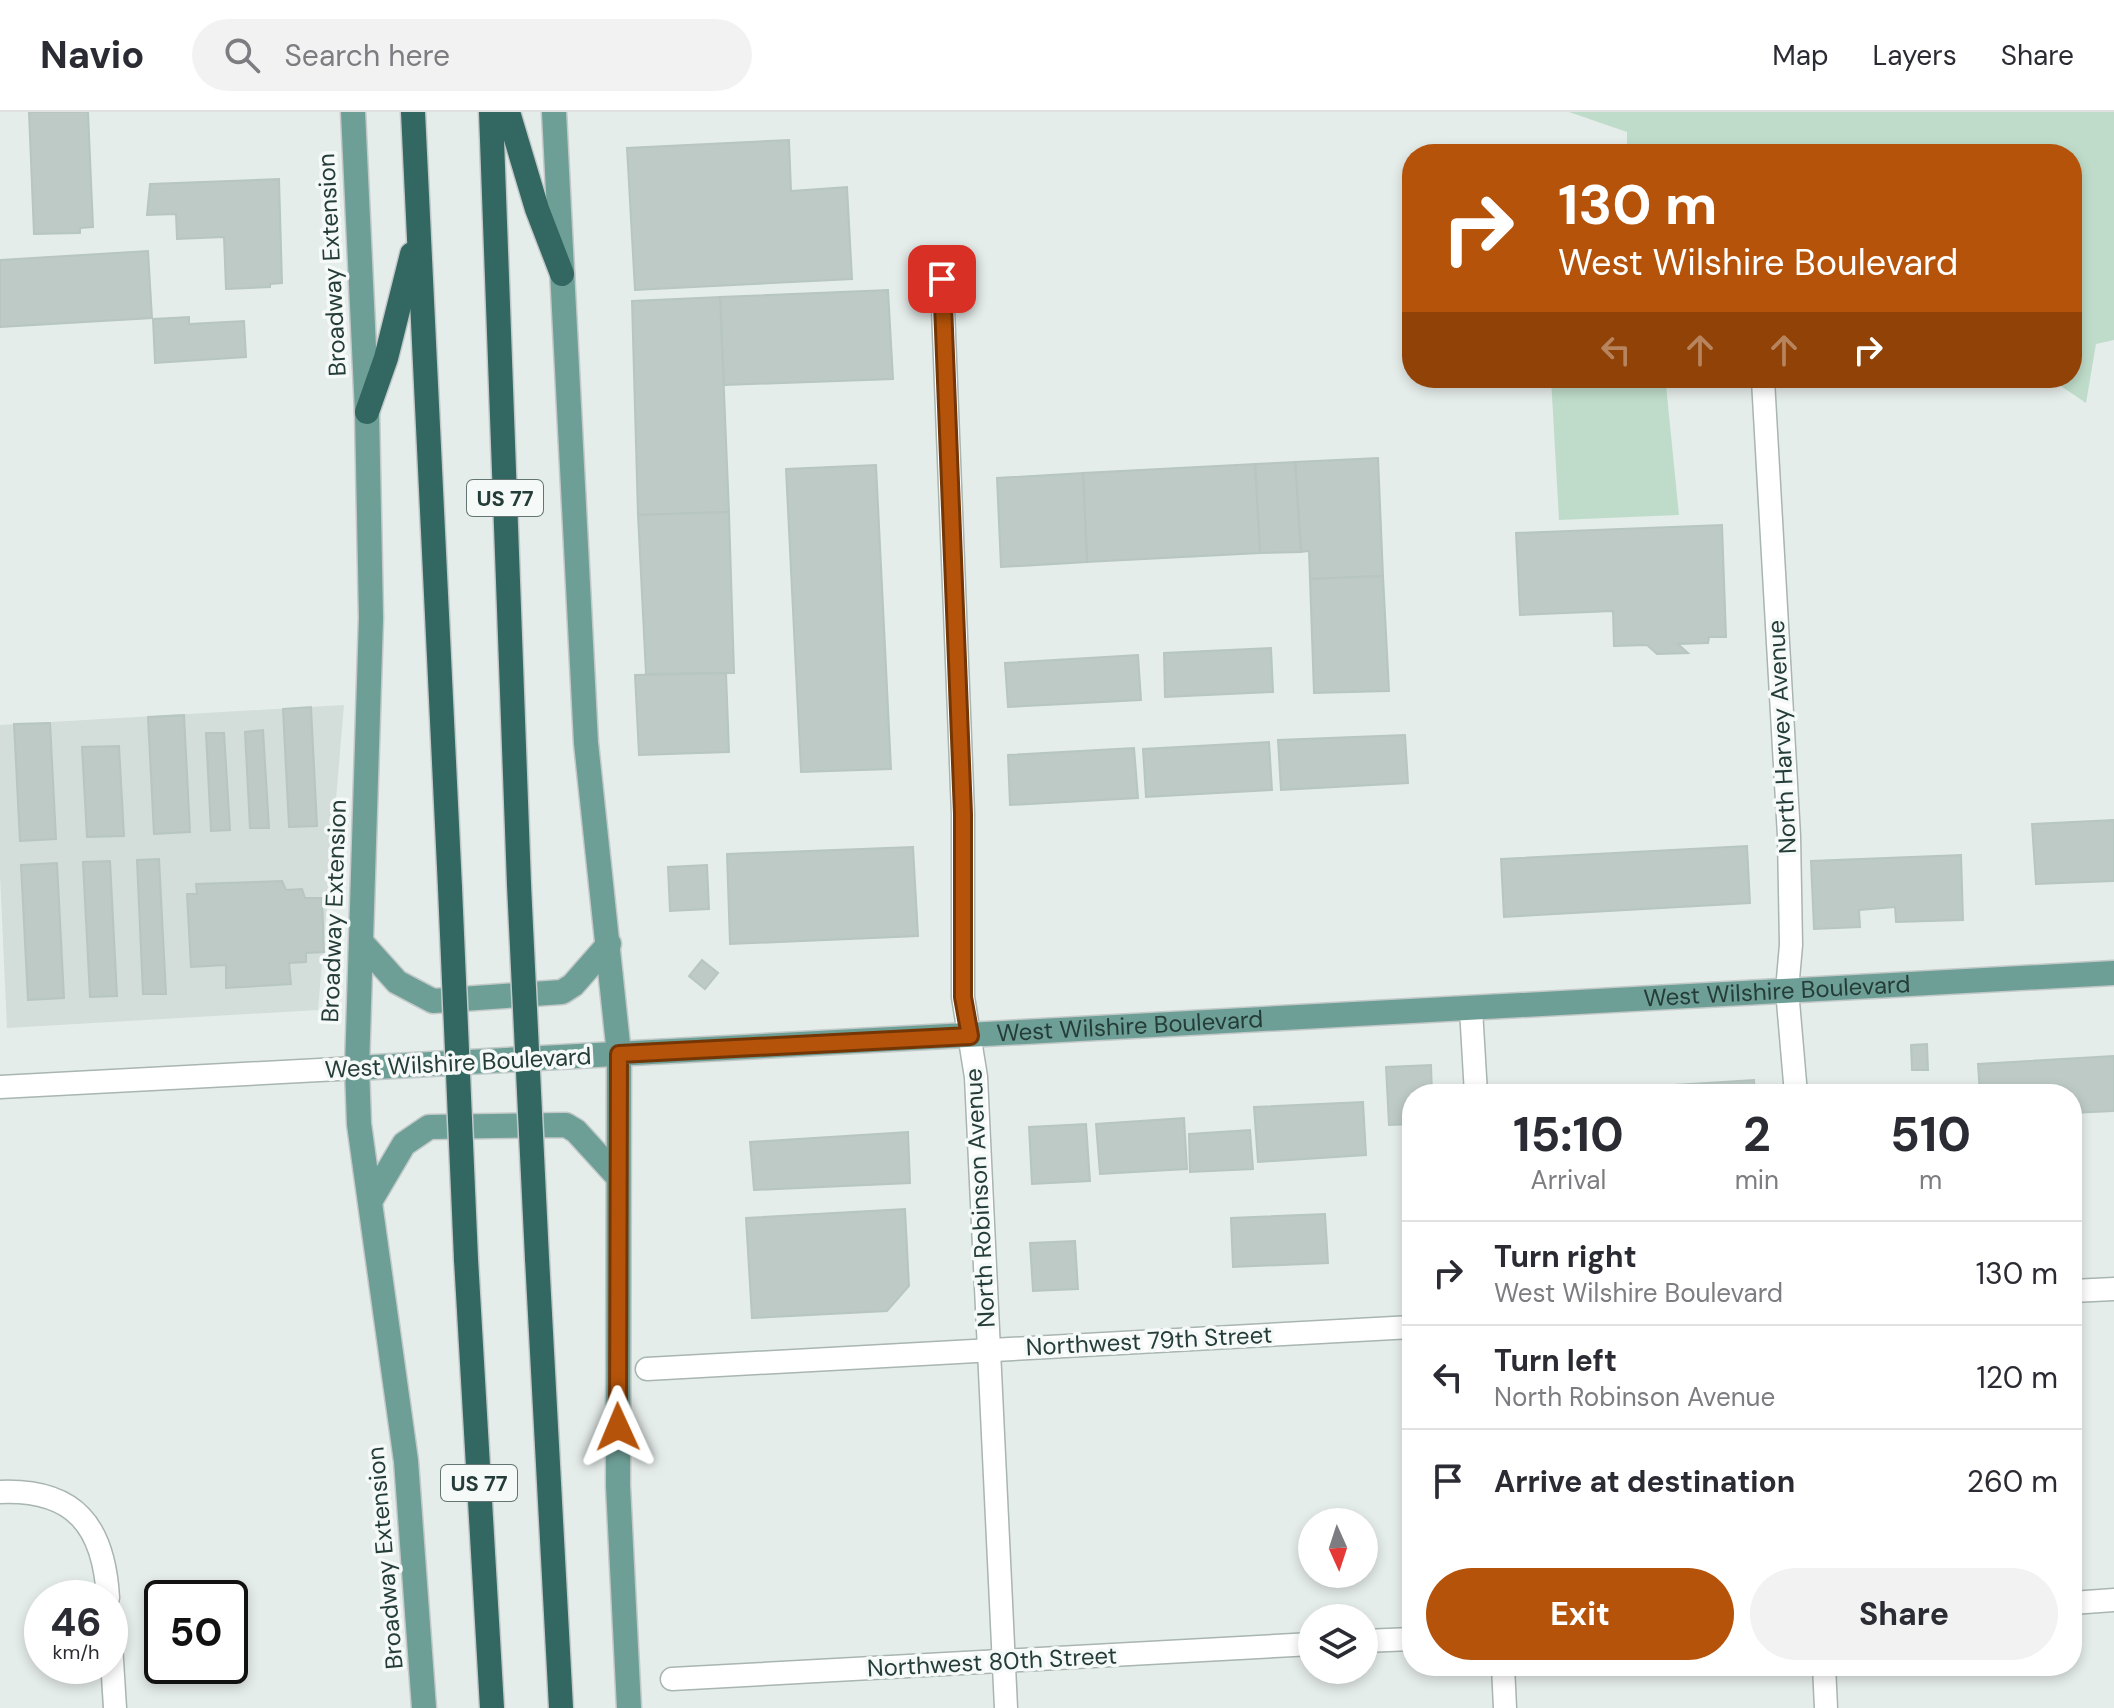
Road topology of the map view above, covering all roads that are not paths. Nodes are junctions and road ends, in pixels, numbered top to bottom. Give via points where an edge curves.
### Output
1 (353, 112) edge
2 (413, 112) edge
3 (491, 112) edge
4 (508, 112) edge
5 (554, 112) edge
6 (418, 228) junction
7 (941, 258) dead end
8 (562, 274) junction
9 (1763, 388) edge
10 (367, 412) junction
11 (362, 943) junction
12 (609, 944) junction
13 (2114, 973) edge
14 (1787, 990) junction
15 (1471, 1009) junction
16 (970, 1036) junction
17 (619, 1054) junction
18 (357, 1068) junction
19 (1475, 1084) edge
20 (1795, 1084) edge
21 (0, 1087) edge
22 (618, 1177) junction
23 (371, 1200) junction
24 (2114, 1289) edge
25 (2082, 1291) edge
26 (1402, 1328) edge
27 (989, 1350) junction
28 (647, 1369) dead end
29 (0, 1492) edge
30 (107, 1580) edge
31 (2114, 1600) edge
32 (2082, 1602) edge
33 (1402, 1639) edge
34 (1378, 1640) edge
35 (1298, 1645) edge
36 (1004, 1661) junction
37 (1503, 1676) edge
38 (1824, 1676) edge
39 (672, 1679) dead end
40 (114, 1684) edge
41 (115, 1708) edge
42 (424, 1708) edge
43 (492, 1708) edge
44 (561, 1708) edge
45 (629, 1708) edge
46 (1006, 1708) edge
47 (1505, 1708) edge
48 (1826, 1708) edge

1 - 10 main road, Broadway Extension
2 - 6 highway, US 77
3 - 44 highway, US 77, bridge via 519,885
4 - 8 highway
5 - 8 main road
6 - 10 highway
6 - 43 highway, US 77, bridge
7 - 16 street, North Robinson Avenue via 963,814 963,997
8 - 12 main road via 586,743
9 - 14 street, North Harvey Avenue via 1789,836
10 - 11 main road, Broadway Extension via 371,618
11 - 12 main road via 397,982 433,1001 562,992
11 - 18 main road, Broadway Extension
12 - 17 main road
13 - 14 main road, West Wilshire Boulevard
14 - 15 main road, West Wilshire Boulevard
14 - 20 street, North Harvey Avenue
15 - 16 main road, West Wilshire Boulevard
15 - 19 street
16 - 17 main road, West Wilshire Boulevard
16 - 27 street, North Robinson Avenue
17 - 18 main road, West Wilshire Boulevard
17 - 22 main road
18 - 21 street, West Wilshire Boulevard
18 - 23 main road, Broadway Extension
22 - 23 main road via 566,1125 429,1127 404,1144
22 - 45 main road via 618,1486
23 - 42 main road, Broadway Extension via 406,1461
24 - 25 street
26 - 27 street, Northwest 79th Street
27 - 28 street, Northwest 79th Street
27 - 36 street, North Robinson Avenue
29 - 30 street via 52,1495 80,1517 99,1543
31 - 32 street
33 - 34 street
35 - 36 street, Northwest 80th Street
36 - 39 street, Northwest 80th Street
36 - 46 street, North Robinson Avenue
37 - 47 street
38 - 48 street
40 - 41 street

